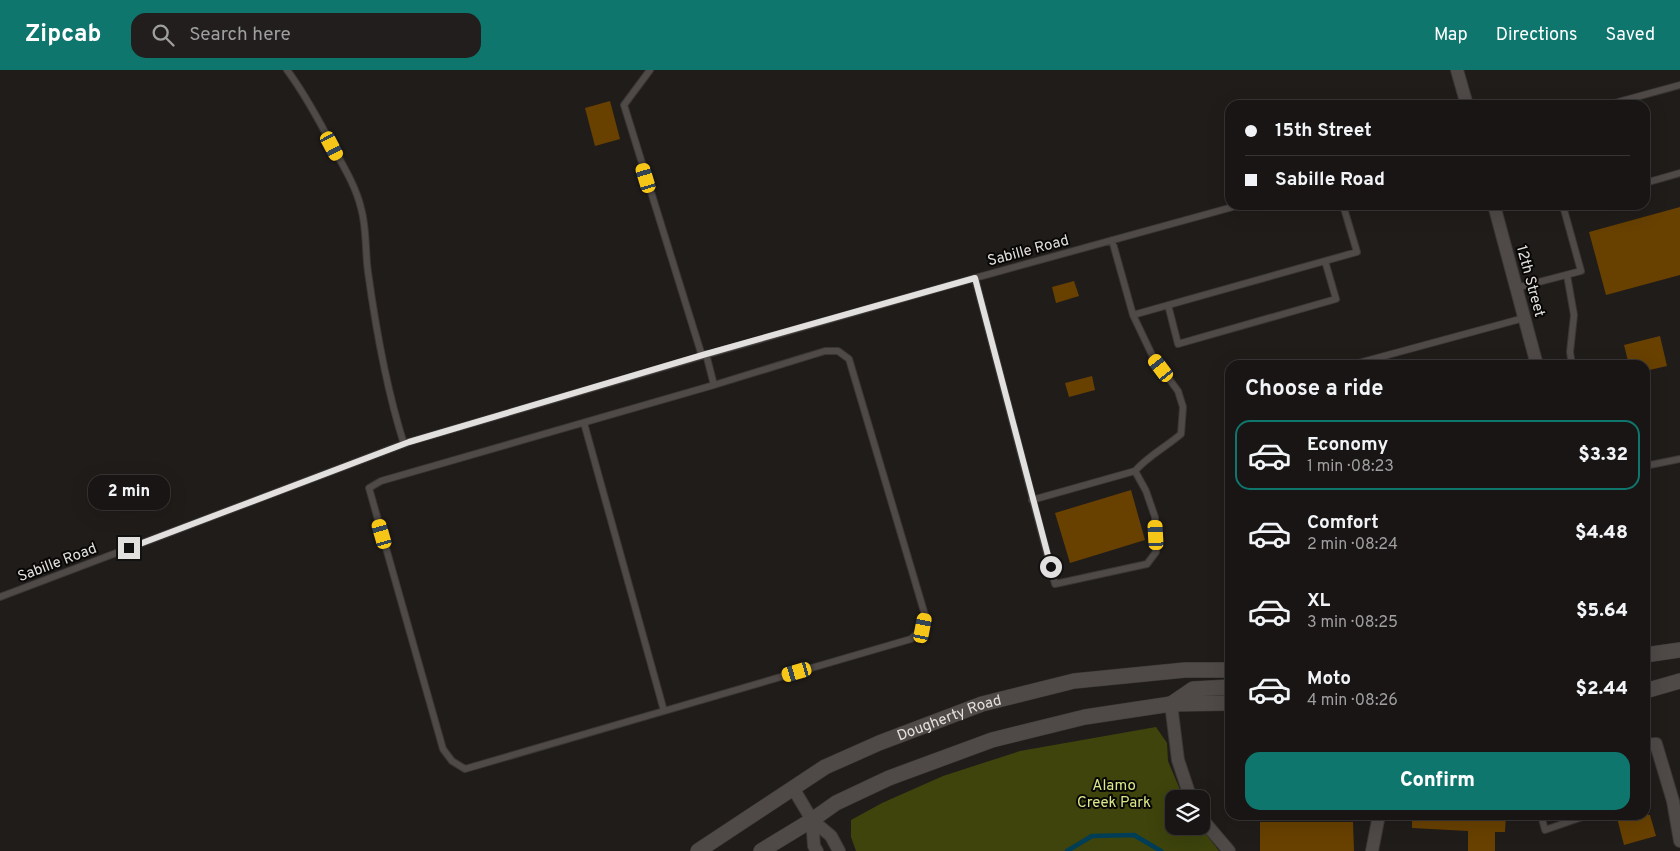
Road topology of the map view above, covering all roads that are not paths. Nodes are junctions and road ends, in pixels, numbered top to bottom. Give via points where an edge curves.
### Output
1 (287, 70) edge
2 (650, 70) edge
3 (1457, 70) edge
4 (1680, 85) edge
5 (1466, 100) edge
6 (1625, 100) edge
7 (1680, 173) edge
8 (1650, 182) edge
9 (1225, 209) edge
10 (1344, 210) edge
11 (1495, 210) edge
12 (1564, 210) edge
13 (1112, 240) junction
14 (1325, 261) junction
15 (1567, 275) junction
16 (975, 278) junction
17 (1516, 288) junction
18 (1168, 305) junction
19 (1133, 315) junction
20 (1524, 318) junction
21 (704, 355) junction
22 (1381, 360) edge
23 (1536, 360) edge
24 (1571, 360) edge
25 (714, 386) junction
26 (584, 423) junction
27 (404, 444) junction
28 (1680, 459) edge
29 (1650, 465) edge
30 (1135, 470) junction
31 (1032, 500) junction
32 (0, 597) edge
33 (1680, 650) edge
34 (1650, 655) edge
35 (1225, 670) edge
36 (1680, 681) edge
37 (1225, 688) edge
38 (1650, 690) edge
39 (1225, 703) edge
40 (1171, 704) junction
41 (664, 711) junction
42 (1650, 745) edge
43 (793, 788) junction
44 (1188, 790) edge
45 (812, 820) junction
46 (1378, 820) edge
47 (1542, 820) edge
48 (1574, 820) edge
49 (1210, 829) edge
50 (1680, 841) edge
51 (698, 851) edge
52 (761, 851) edge
53 (817, 851) edge
54 (839, 851) edge
55 (1229, 851) edge
56 (1372, 851) edge

1 - 27 lane via 350,179 361,207 381,357
2 - 21 lane via 624,105
3 - 5 street
4 - 6 lane
7 - 8 lane
9 - 13 lane, Sabille Road
10 - 14 lane via 1357,252
11 - 17 street, 12th Street
12 - 15 lane via 1581,271
13 - 16 lane, Sabille Road
13 - 19 lane
14 - 18 lane
14 - 18 lane via 1336,299 1178,344
15 - 17 lane
15 - 24 lane via 1574,315
16 - 21 lane, Sabille Road
16 - 31 lane
17 - 20 street, 12th Street
18 - 19 lane
19 - 30 lane via 1153,356 1178,391 1183,407 1181,434
20 - 22 lane
20 - 23 street, 12th Street
21 - 25 lane
21 - 27 lane, Sabille Road
25 - 26 lane
25 - 41 lane via 825,351 838,351 848,359 925,615 923,628 911,639
26 - 41 lane
26 - 41 lane via 380,481 369,488 371,498 443,749 452,761 465,769
27 - 32 lane, Sabille Road
28 - 29 lane
30 - 31 lane
30 - 31 lane via 1155,518 1156,552 1147,564 1055,584
33 - 34 main road
35 - 43 main road, Dougherty Road via 1185,670 1074,681 982,704 879,742 825,767
36 - 38 main road
37 - 40 main road via 1193,689
39 - 40 main road
40 - 44 street via 1178,760
40 - 45 main road via 1085,717 992,740 889,778 836,803
42 - 50 street via 1656,744 1673,801
43 - 45 street
43 - 51 main road, Dougherty Road
45 - 52 main road
45 - 53 street
45 - 54 street via 831,836
46 - 56 street
47 - 48 lane via 1545,830
49 - 55 street

